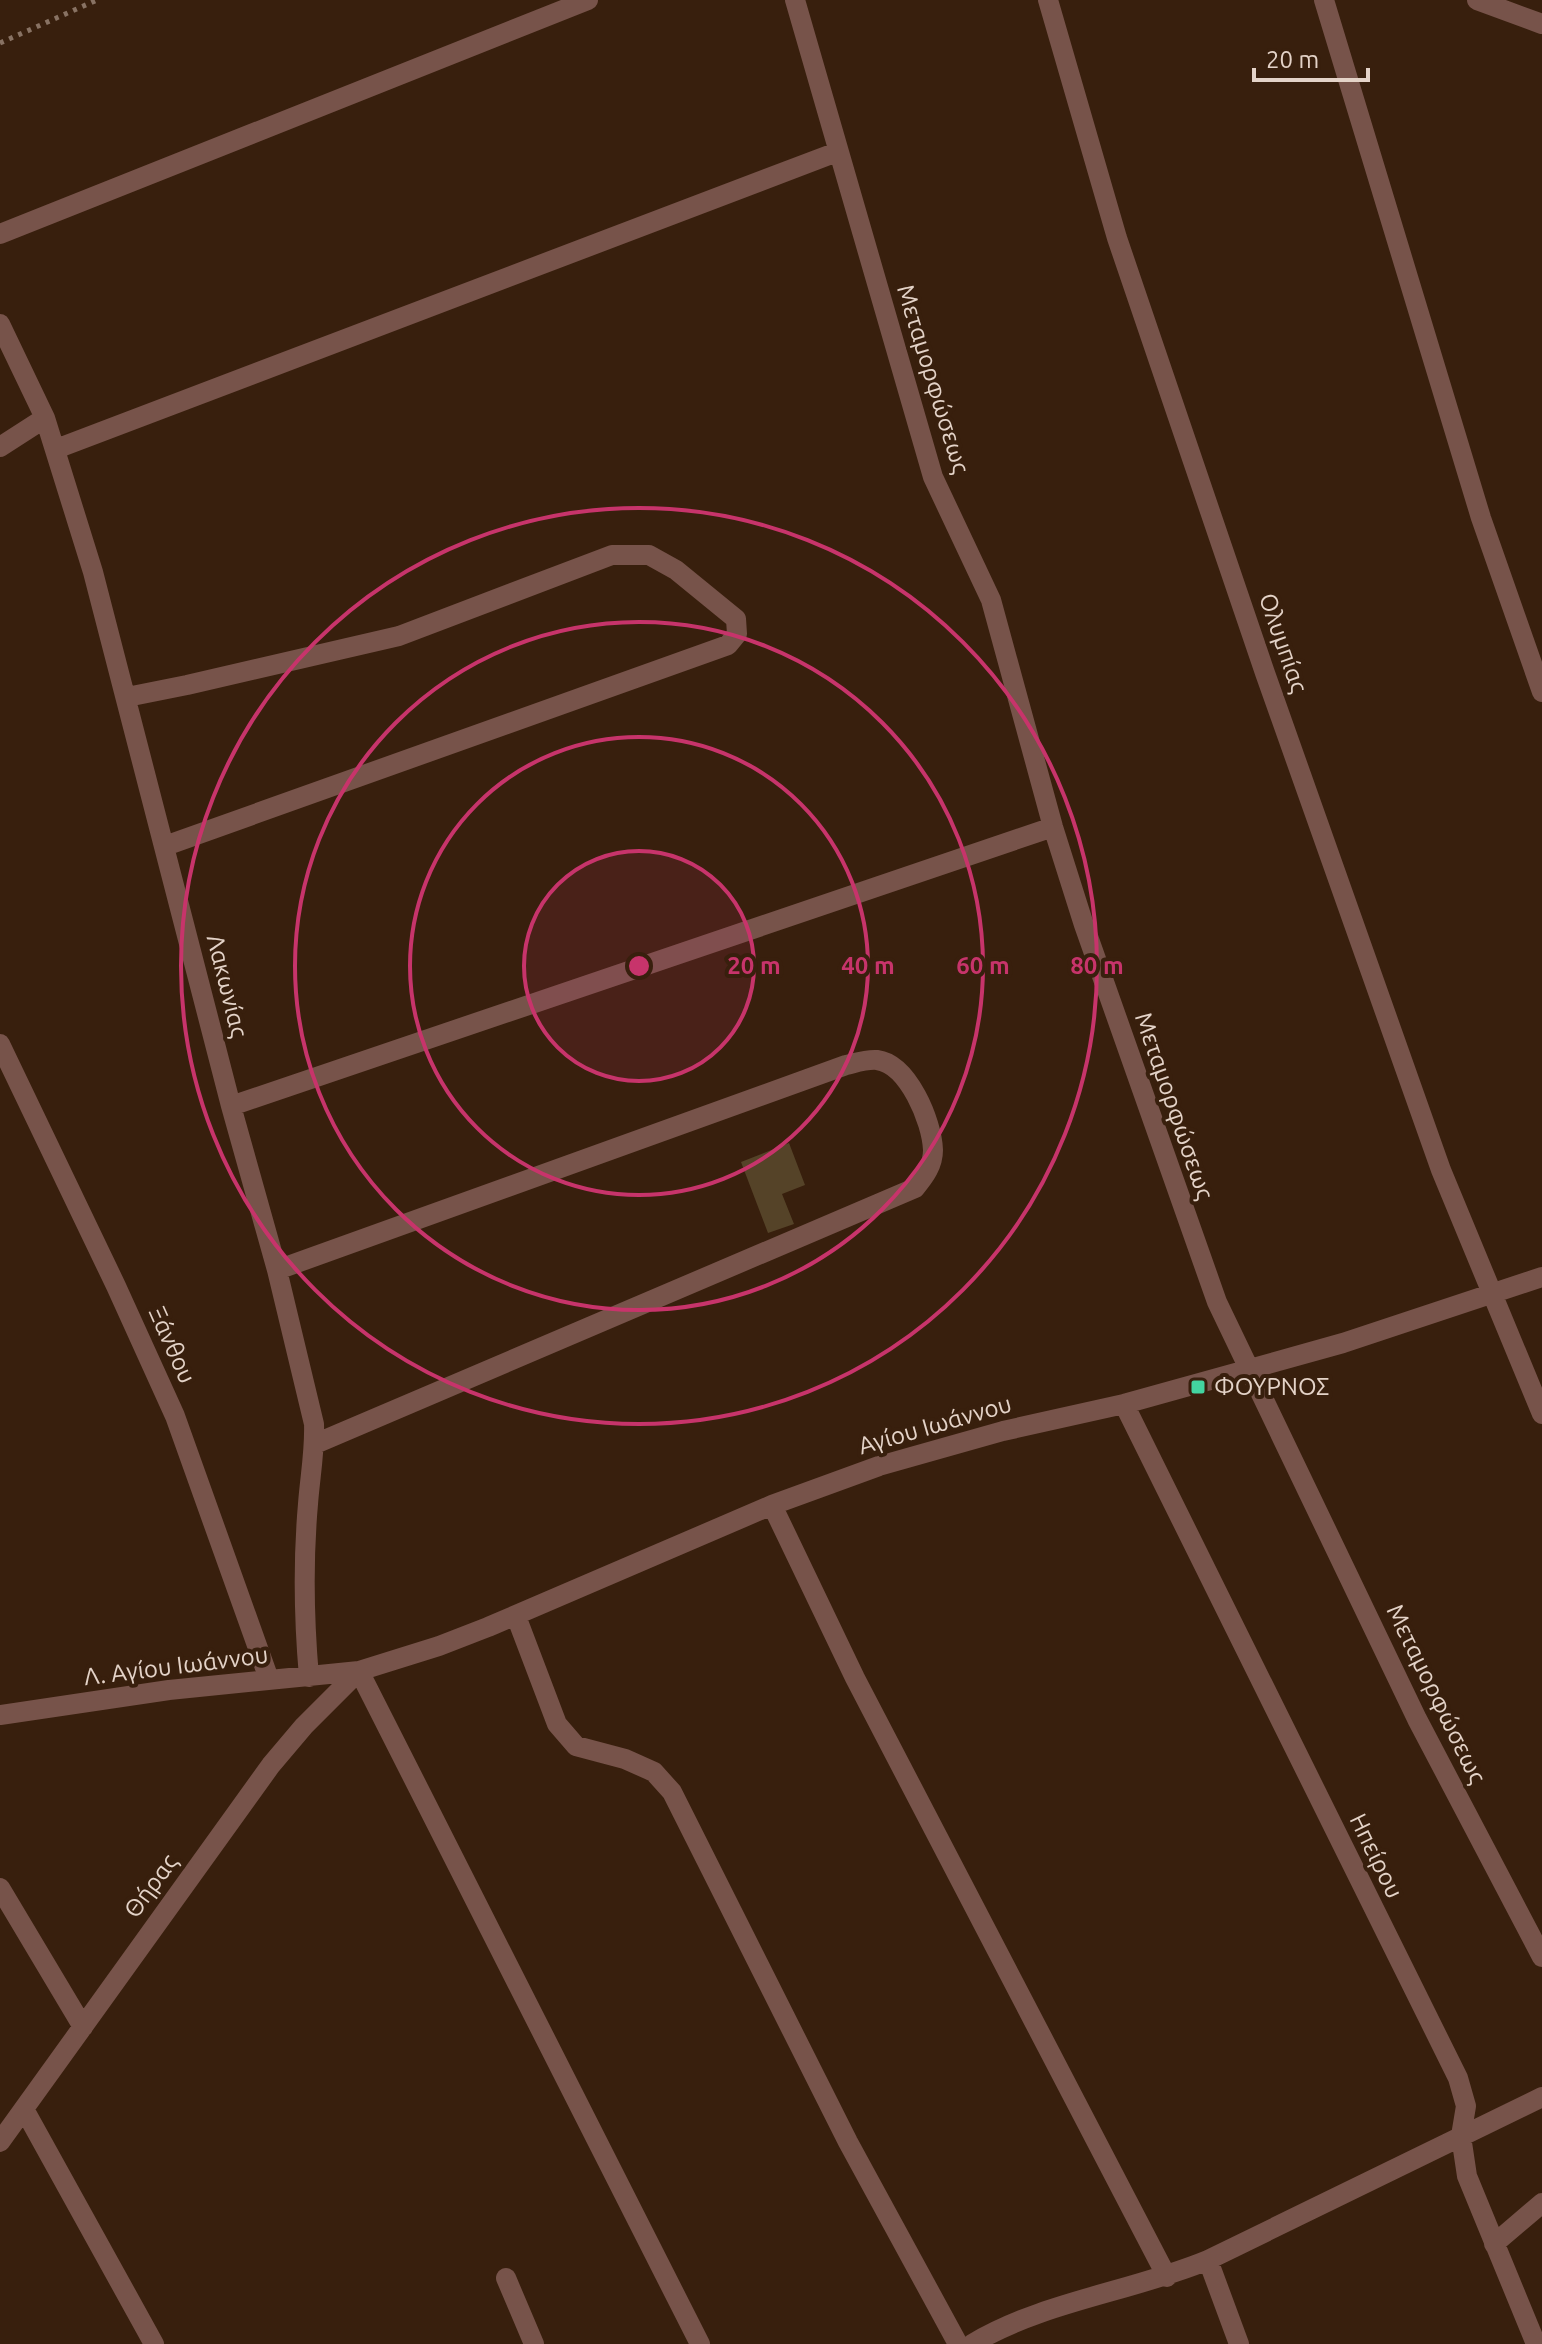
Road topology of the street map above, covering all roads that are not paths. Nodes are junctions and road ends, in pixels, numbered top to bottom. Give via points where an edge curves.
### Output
1 (588, 0) edge
2 (795, 0) edge
3 (1048, 0) edge
4 (1324, 0) edge
5 (1477, 0) edge
6 (1542, 24) edge
7 (837, 152) junction
8 (0, 234) edge
9 (0, 324) edge
10 (45, 418) junction
11 (0, 447) edge
12 (56, 449) junction
13 (1542, 692) edge
14 (127, 697) junction
15 (1053, 827) junction
16 (165, 846) junction
17 (0, 1044) edge
18 (231, 1106) junction
19 (277, 1270) junction
20 (1542, 1277) edge
21 (1491, 1296) junction
22 (1249, 1367) junction
23 (1124, 1404) junction
24 (1542, 1414) edge
25 (315, 1444) junction
26 (772, 1505) junction
27 (516, 1616) junction
28 (359, 1671) junction
29 (309, 1677) junction
30 (269, 1679) junction
31 (0, 1715) edge
32 (0, 1888) edge
33 (1542, 1957) edge
34 (83, 2027) junction
35 (1542, 2097) edge
36 (24, 2109) junction
37 (1461, 2136) junction
38 (0, 2142) edge
39 (1542, 2203) edge
40 (1494, 2244) junction
41 (1208, 2260) junction
42 (1167, 2277) junction
43 (506, 2278) dead end
44 (154, 2344) edge
45 (534, 2344) edge
46 (700, 2344) edge
47 (958, 2344) edge
48 (972, 2344) edge
49 (1239, 2344) edge
50 (1536, 2344) edge

1 - 8 street
2 - 7 street, Μεταμορφώσεως
3 - 21 street, Ολυμπίας via 1117,238 1260,658 1441,1170
4 - 13 street via 1481,518
5 - 6 street
7 - 12 street
7 - 15 street, Μεταμορφώσεως via 933,477 991,600
9 - 10 street, Λακωνίας
10 - 11 street
10 - 12 street, Λακωνίας
12 - 14 street, Λακωνίας
14 - 16 street, Λακωνίας
14 - 16 street via 399,636 612,555 649,555 736,619 737,634 728,645
15 - 18 street
15 - 22 street, Μεταμορφώσεως via 1192,1235
16 - 18 street, Λακωνίας
17 - 30 street, Ξάνθου via 175,1416
18 - 19 street, Λακωνίας
19 - 25 street, Λακωνίας
19 - 25 street via 846,1065 876,1060 896,1067 923,1111 933,1150 928,1172 915,1188
20 - 21 street, Αγίου Ιωάννου
21 - 22 street, Αγίου Ιωάννου
21 - 24 street, Ολυμπίας
22 - 23 street, Αγίου Ιωάννου
22 - 33 street, Μεταμορφώσεως via 1417,1719
23 - 26 street, Αγίου Ιωάννου via 942,1447
23 - 37 street, Ηπείρου via 1458,2078 1466,2106
25 - 29 street, Λακωνίας via 305,1621
26 - 27 street, Αγίου Ιωάννου
26 - 42 street via 855,1678
27 - 28 street, Αγίου Ιωάννου
27 - 47 street via 557,1724 566,1735 576,1746 654,1772 672,1792 848,2142
28 - 29 street, Λ. Αγίου Ιωάννου
28 - 34 street, Θήρας via 271,1765
28 - 46 street
29 - 30 street, Λ. Αγίου Ιωάννου
30 - 31 street, Λ. Αγίου Ιωάννου
32 - 34 street
34 - 36 street, Θήρας
35 - 37 street
36 - 38 street, Θήρας
36 - 44 street
37 - 40 street, Ηπείρου via 1467,2176
37 - 41 street
39 - 40 street
40 - 50 street, Ηπείρου
41 - 42 street
41 - 49 street
42 - 48 street via 1030,2316
43 - 45 street

